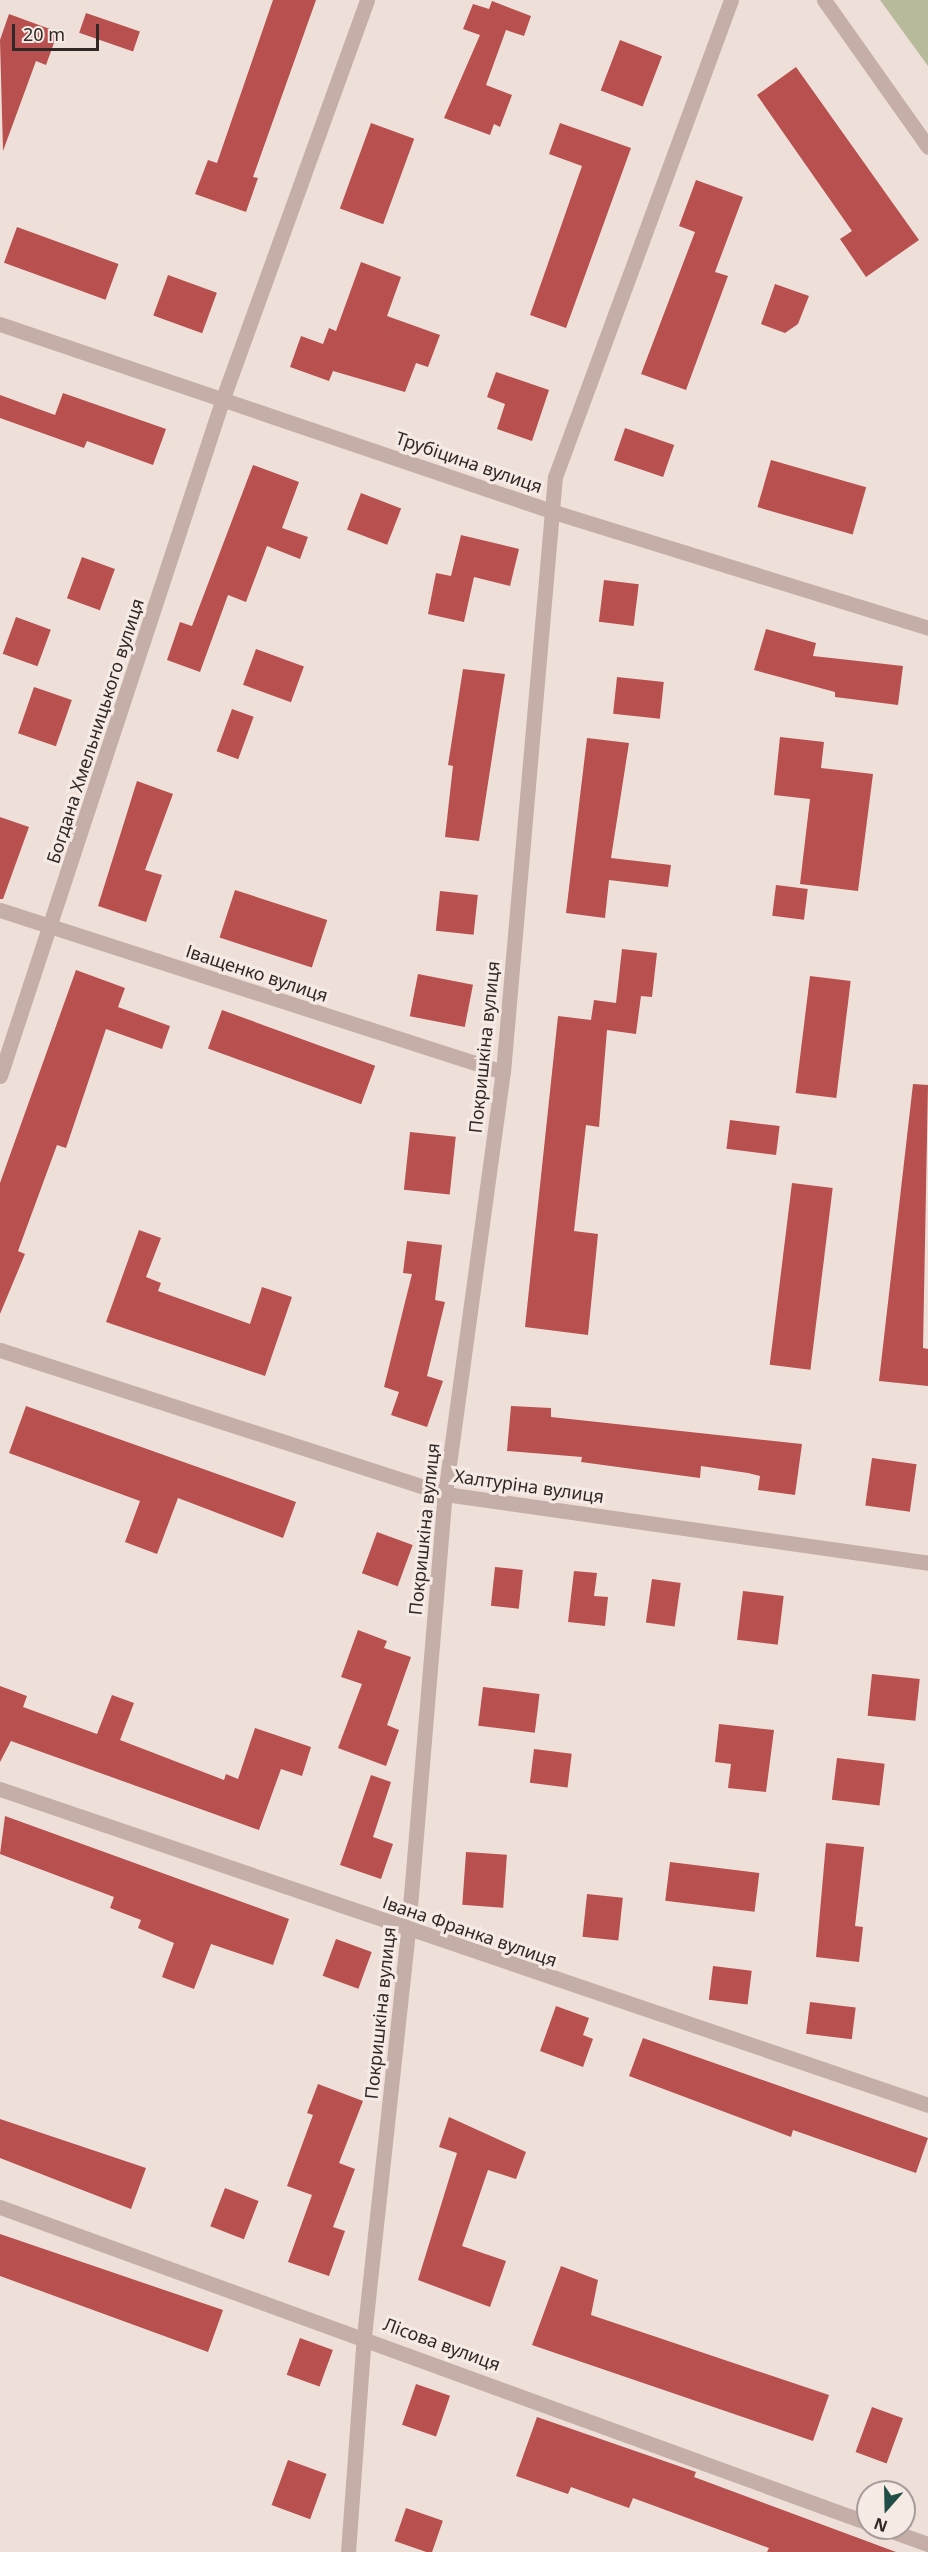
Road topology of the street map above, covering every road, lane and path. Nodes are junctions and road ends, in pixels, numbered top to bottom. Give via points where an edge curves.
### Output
1 (367, 0) edge
2 (730, 0) edge
3 (824, 0) edge
4 (928, 147) edge
5 (0, 324) edge
6 (223, 398) junction
7 (554, 512) junction
8 (928, 628) edge
9 (0, 910) edge
10 (51, 928) junction
11 (503, 1072) junction
12 (0, 1076) edge
13 (0, 1350) edge
14 (445, 1494) junction
15 (928, 1563) edge
16 (0, 1789) edge
17 (408, 1931) junction
18 (928, 2105) edge
19 (0, 2207) edge
20 (364, 2336) junction
21 (856, 2519) edge
22 (348, 2552) edge

1 - 6 street, Богдана Хмельницького вулиця
2 - 7 street, Покришкіна вулиця via 555,477
3 - 4 street
5 - 6 street, Трубіцина вулиця
6 - 7 street, Трубіцина вулиця
6 - 10 street, Богдана Хмельницького вулиця
7 - 8 street, Трубіцина вулиця
7 - 11 street, Покришкіна вулиця
9 - 10 street, Іващенко вулиця
10 - 11 street, Іващенко вулиця
10 - 12 street, Богдана Хмельницького вулиця
11 - 14 street, Покришкіна вулиця
13 - 14 street, Халтуріна вулиця
14 - 15 street, Халтуріна вулиця
14 - 17 street, Покришкіна вулиця
16 - 17 street, Івана Франка вулиця
17 - 18 street, Івана Франка вулиця
17 - 20 street, Покришкіна вулиця
19 - 20 street, Лісова вулиця
20 - 21 street, Лісова вулиця
20 - 22 street, Покришкіна вулиця

